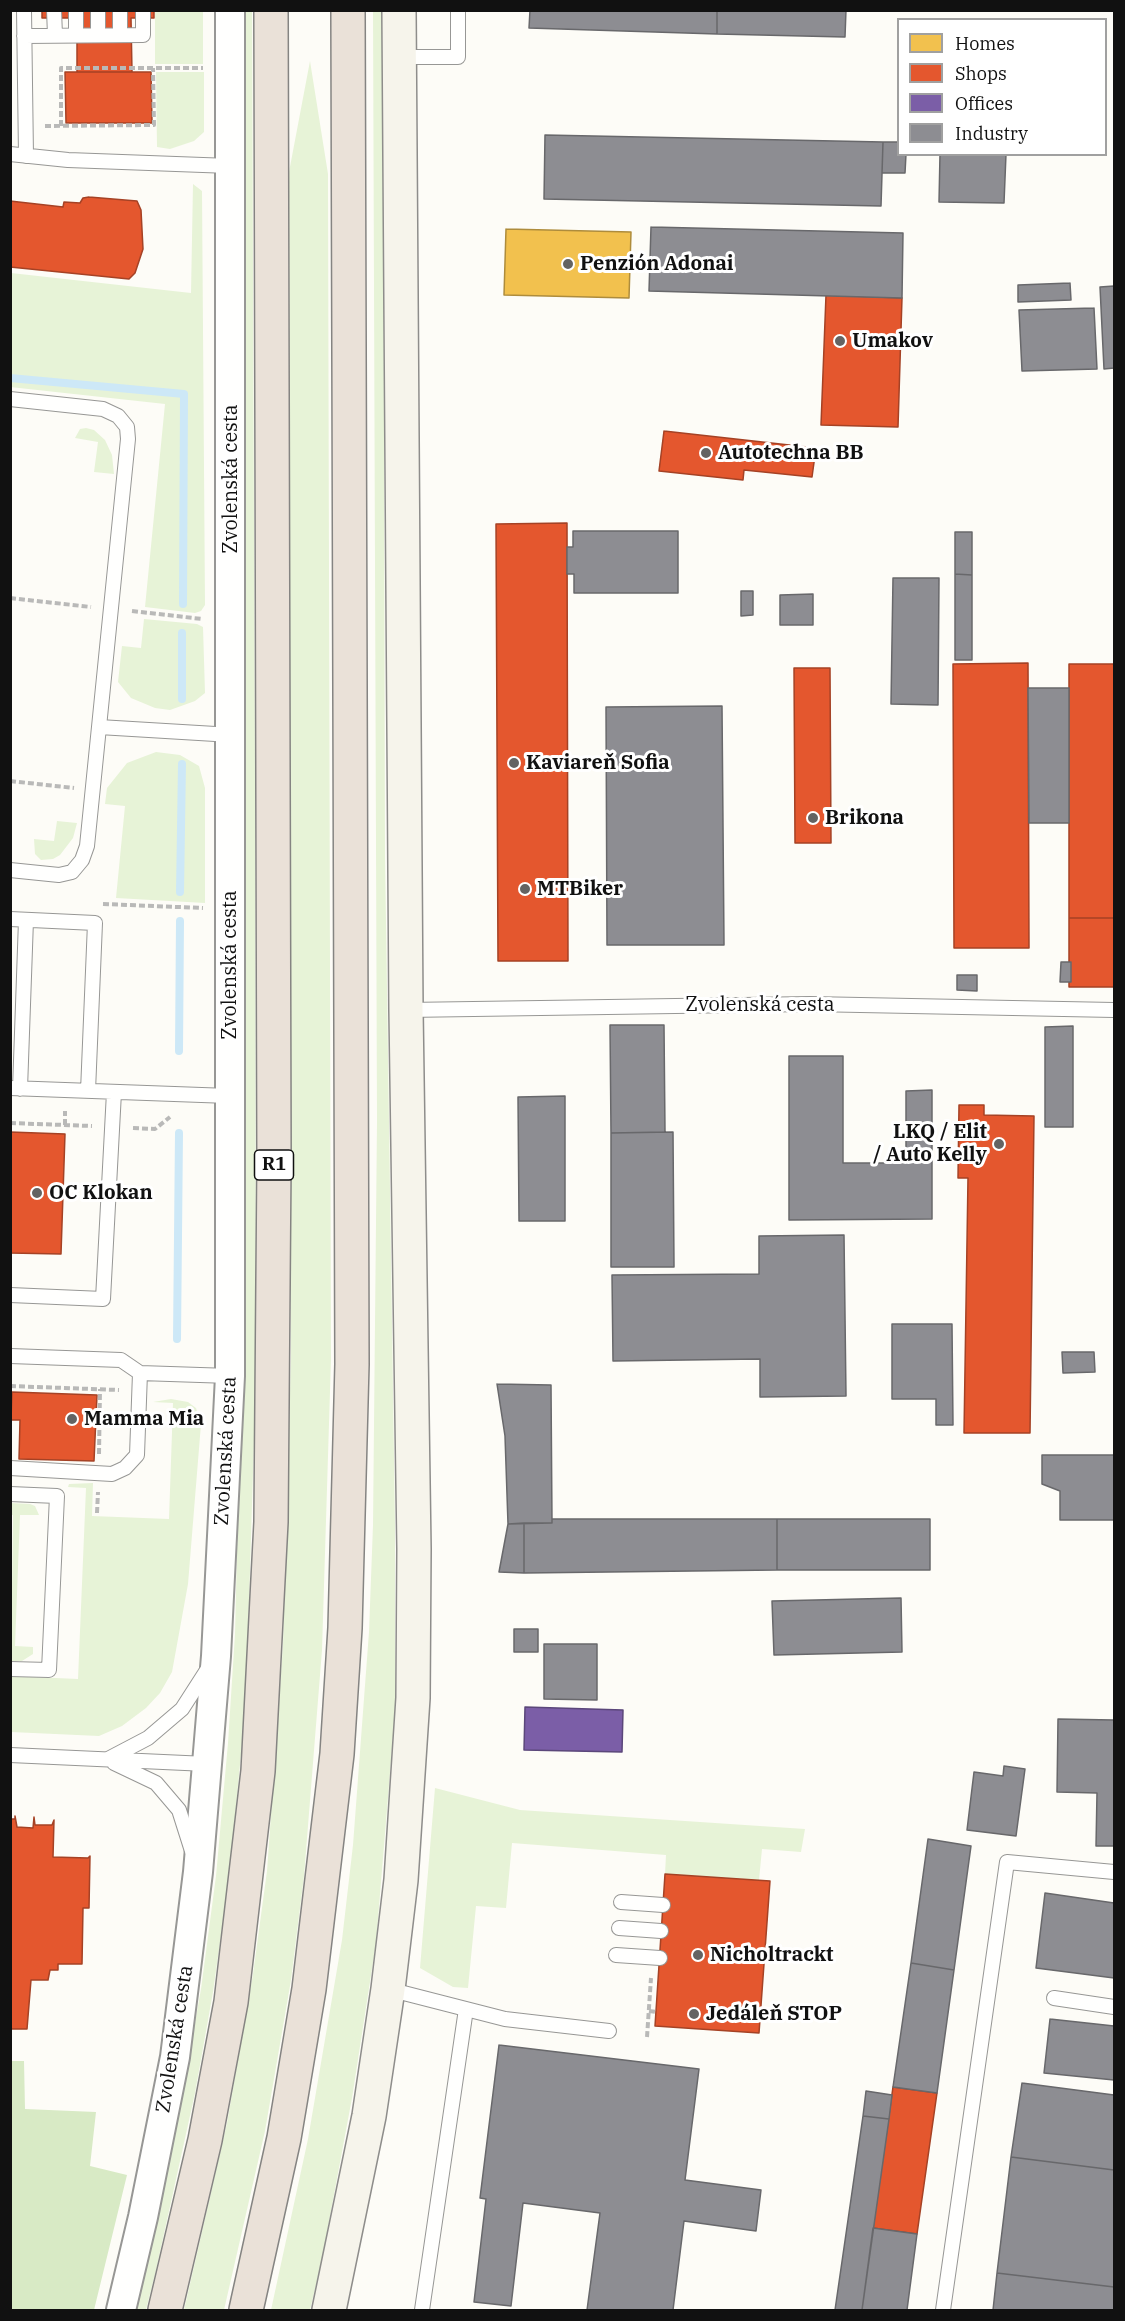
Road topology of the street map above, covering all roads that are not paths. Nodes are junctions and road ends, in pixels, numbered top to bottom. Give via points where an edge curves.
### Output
1 (24, 10) edge
2 (54, 10) edge
3 (76, 10) edge
4 (98, 10) edge
5 (120, 10) edge
6 (143, 10) edge
7 (230, 10) edge
8 (271, 10) edge
9 (348, 10) edge
10 (399, 10) edge
11 (458, 10) edge
12 (76, 35) junction
13 (98, 35) junction
14 (120, 35) junction
15 (24, 36) junction
16 (55, 36) junction
17 (399, 57) junction
18 (10, 154) edge
19 (26, 156) junction
20 (230, 166) junction
21 (10, 399) edge
22 (99, 727) junction
23 (232, 735) junction
24 (10, 870) edge
25 (10, 919) edge
26 (26, 920) junction
27 (405, 1010) junction
28 (1114, 1010) edge
29 (15, 1088) edge
30 (88, 1091) junction
31 (114, 1092) junction
32 (229, 1096) junction
33 (10, 1295) edge
34 (10, 1356) edge
35 (140, 1373) junction
36 (230, 1376) junction
37 (10, 1468) edge
38 (57, 1471) junction
39 (10, 1494) edge
40 (57, 1496) junction
41 (216, 1656) junction
42 (10, 1669) edge
43 (10, 1755) edge
44 (106, 1760) junction
45 (207, 1764) junction
46 (198, 1872) junction
47 (1114, 1872) edge
48 (621, 1902) dead end
49 (663, 1905) dead end
50 (619, 1928) dead end
51 (662, 1931) dead end
52 (616, 1955) dead end
53 (660, 1958) dead end
54 (388, 1989) junction
55 (1054, 1998) dead end
56 (1114, 2007) edge
57 (466, 2009) junction
58 (609, 2031) dead end
59 (121, 2310) edge
60 (165, 2310) edge
61 (246, 2310) edge
62 (329, 2310) edge
63 (422, 2310) edge
64 (943, 2310) edge

1 - 15 lane
2 - 16 lane
3 - 12 lane
4 - 13 lane
5 - 14 lane
6 - 14 lane via 143,35
7 - 20 street, Zvolenská cesta
8 - 60 highway, R1 via 271,1522 258,1771 231,2002 205,2140
9 - 61 highway via 352,1364 345,1628 337,1754 309,1989 284,2138
10 - 17 main road
11 - 17 lane via 458,57
12 - 13 lane
12 - 16 lane
13 - 14 lane
15 - 16 lane
15 - 19 lane
17 - 27 main road
18 - 19 lane
19 - 20 lane
20 - 23 street, Zvolenská cesta
21 - 22 lane via 103,409 118,416 127,427
22 - 23 lane
22 - 24 lane via 87,846 82,860 72,872 59,875
23 - 32 street, Zvolenská cesta
25 - 26 lane
26 - 29 lane
26 - 30 lane via 95,924
27 - 28 lane, Zvolenská cesta via 810,1004
27 - 54 main road via 414,1648 410,1767
29 - 30 lane
30 - 31 lane
31 - 32 lane
31 - 33 lane via 103,1299
32 - 36 street, Zvolenská cesta
34 - 35 lane via 121,1360
35 - 36 lane
35 - 38 lane via 136,1455 125,1468 112,1474
36 - 41 street, Zvolenská cesta
37 - 38 lane
38 - 40 lane
39 - 40 lane
40 - 42 lane via 49,1670
41 - 44 lane via 182,1709 148,1738
41 - 45 street, Zvolenská cesta
43 - 44 lane
44 - 45 lane
44 - 46 lane via 156,1783 179,1810
45 - 46 street, Zvolenská cesta
46 - 59 street, Zvolenská cesta via 175,2056
47 - 64 lane via 1007,1862
48 - 49 lane
50 - 51 lane
52 - 53 lane
54 - 57 lane
54 - 62 main road via 369,2116
55 - 56 lane
57 - 58 lane via 505,2019
57 - 63 lane

